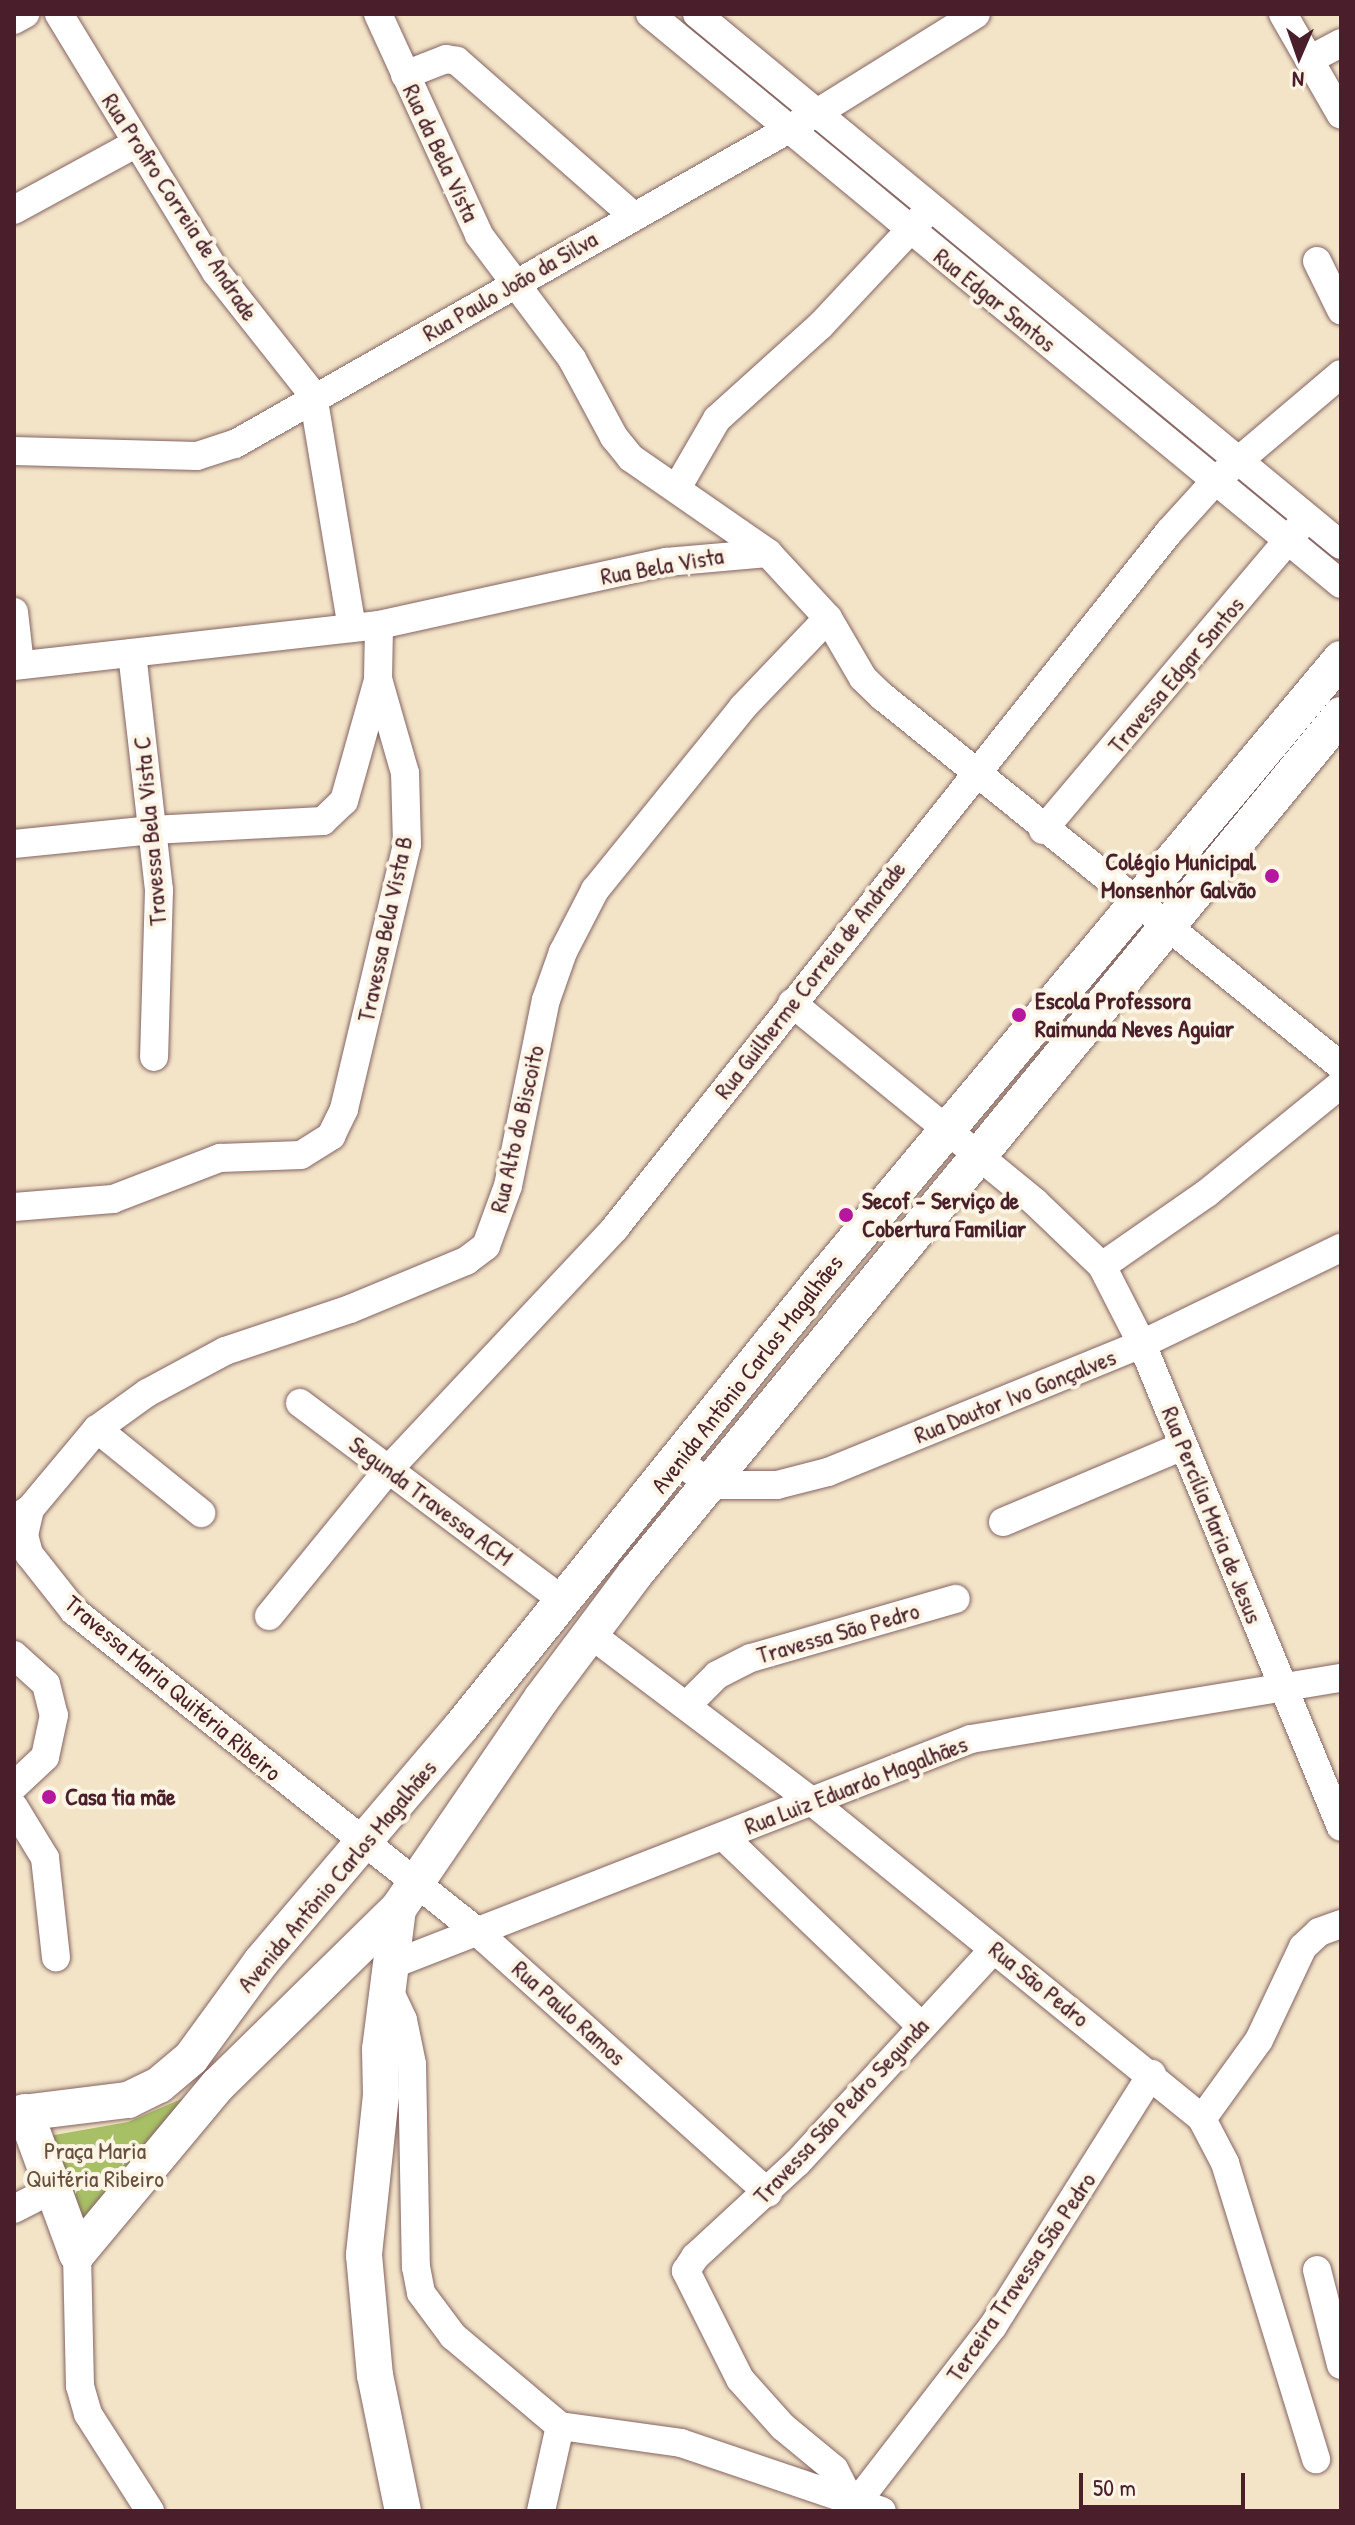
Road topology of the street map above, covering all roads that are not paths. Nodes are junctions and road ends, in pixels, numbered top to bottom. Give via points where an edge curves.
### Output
1 (25, 14) edge
2 (59, 14) edge
3 (378, 14) edge
4 (650, 14) edge
5 (697, 14) edge
6 (1283, 14) edge
7 (970, 15) edge
8 (14, 20) edge
9 (1341, 43) edge
10 (1309, 60) junction
11 (405, 75) junction
12 (817, 113) junction
13 (1341, 115) edge
14 (787, 129) junction
15 (137, 143) junction
16 (931, 207) junction
17 (14, 210) edge
18 (632, 215) junction
19 (908, 230) junction
20 (1317, 261) dead end
21 (520, 283) junction
22 (1341, 310) edge
23 (1341, 374) edge
24 (313, 395) junction
25 (14, 451) edge
26 (1227, 470) junction
27 (677, 488) junction
28 (1306, 518) junction
29 (1288, 541) junction
30 (1341, 545) edge
31 (768, 553) junction
32 (1341, 584) edge
33 (14, 612) edge
34 (828, 618) junction
35 (365, 627) junction
36 (132, 653) junction
37 (1341, 659) edge
38 (17, 666) edge
39 (378, 679) junction
40 (1341, 715) edge
41 (975, 773) junction
42 (152, 830) junction
43 (1043, 830) junction
44 (14, 844) edge
45 (1136, 905) junction
46 (1165, 926) junction
47 (792, 1003) junction
48 (154, 1057) dead end
49 (1341, 1066) edge
50 (1341, 1084) edge
51 (944, 1131) junction
52 (978, 1160) junction
53 (14, 1207) edge
54 (1341, 1248) edge
55 (1102, 1266) junction
56 (1142, 1344) junction
57 (300, 1403) dead end
58 (97, 1429) junction
59 (1183, 1446) junction
60 (680, 1462) junction
61 (389, 1469) junction
62 (712, 1485) junction
63 (201, 1513) dead end
64 (22, 1514) edge
65 (1003, 1522) dead end
66 (956, 1599) dead end
67 (562, 1600) junction
68 (269, 1616) dead end
69 (589, 1633) junction
70 (14, 1655) edge
71 (1341, 1678) edge
72 (1283, 1687) junction
73 (687, 1705) junction
74 (14, 1786) edge
75 (815, 1804) junction
76 (14, 1807) edge
77 (1341, 1827) edge
78 (724, 1837) junction
79 (362, 1843) junction
80 (408, 1896) junction
81 (1341, 1924) edge
82 (474, 1929) junction
83 (994, 1949) junction
84 (56, 1957) dead end
85 (390, 1977) junction
86 (921, 2026) junction
87 (380, 2049) junction
88 (191, 2058) junction
89 (1152, 2074) junction
90 (218, 2085) junction
91 (20, 2113) edge
92 (1202, 2119) junction
93 (53, 2189) junction
94 (768, 2193) junction
95 (14, 2209) edge
96 (77, 2254) junction
97 (1317, 2270) dead end
98 (1341, 2365) edge
99 (560, 2426) junction
100 (1316, 2459) dead end
101 (859, 2504) edge
102 (145, 2509) edge
103 (380, 2511) edge
104 (403, 2511) edge
105 (541, 2511) edge

1 - 8 street
2 - 15 street, Rua Profiro Correia de Andrade
3 - 11 street, Rua da Bela Vista
4 - 14 street, Rua Edgar Santos
5 - 12 street, Rua Edgar Santos
6 - 10 street
7 - 12 street, Rua Paulo João da Silva
9 - 10 street
10 - 13 street
11 - 18 street via 446,59 457,61
11 - 21 street, Rua da Bela Vista via 479,235
12 - 14 street, Rua Paulo João da Silva
12 - 16 street, Rua Edgar Santos
14 - 18 street, Rua Paulo João da Silva
14 - 19 street, Rua Edgar Santos
15 - 17 street
15 - 24 street, Rua Profiro Correia de Andrade via 216,272
16 - 19 street
16 - 26 street, Rua Edgar Santos
18 - 21 street, Rua Paulo João da Silva
19 - 26 street, Rua Edgar Santos
19 - 27 street via 821,325 717,419
20 - 22 street
21 - 24 street, Rua Paulo João da Silva
21 - 27 street, Rua da Bela Vista via 572,359 614,437 631,458
23 - 26 street, Rua Guilherme Correia de Andrade
24 - 25 street, Rua Paulo João da Silva via 212,454
24 - 35 street, Rua Profiro Correia de Andrade
26 - 28 street, Rua Edgar Santos
26 - 29 street, Rua Edgar Santos
26 - 41 street, Rua Guilherme Correia de Andrade
27 - 31 street, Rua da Bela Vista
28 - 29 street, Travessa Edgar Santos
28 - 30 street, Rua Edgar Santos
29 - 32 street, Rua Edgar Santos
29 - 43 street, Travessa Edgar Santos
31 - 34 street
31 - 35 street, Rua Bela Vista via 666,562
33 - 38 street
34 - 41 street via 863,678
34 - 58 street, Rua Alto do Biscoito via 743,707 595,890 563,952 546,1000 508,1186 486,1246 466,1261 350,1309 225,1351 147,1393
35 - 36 street, Rua Bela Vista
35 - 39 street, Travessa Bela Vista B
36 - 38 street, Rua Bela Vista
36 - 42 street, Travessa Bela Vista C
37 - 45 main road, Avenida Antônio Carlos Magalhães
39 - 42 street via 344,801 334,815 310,823
39 - 53 street, Travessa Bela Vista B via 405,773 407,844 337,1126 312,1152 220,1158 113,1199
40 - 46 main road, Avenida Antônio Carlos Magalhães
41 - 43 street
41 - 47 street, Rua Guilherme Correia de Andrade
42 - 44 street
42 - 48 street, Travessa Bela Vista C via 159,890
43 - 45 street
45 - 46 street
45 - 51 main road, Avenida Antônio Carlos Magalhães
46 - 49 street
46 - 52 main road, Avenida Antônio Carlos Magalhães
47 - 51 street, Rua Percília Maria de Jesus
47 - 61 street, Rua Guilherme Correia de Andrade via 615,1228
50 - 55 street via 1207,1193
51 - 52 street, Rua Percília Maria de Jesus
51 - 60 main road, Avenida Antônio Carlos Magalhães
52 - 55 street, Rua Percília Maria de Jesus via 1035,1202
52 - 62 main road, Avenida Antônio Carlos Magalhães
54 - 56 street, Rua Doutor Ivo Gonçalves
55 - 56 street, Rua Percília Maria de Jesus
56 - 59 street, Rua Percília Maria de Jesus
56 - 62 street, Rua Doutor Ivo Gonçalves via 828,1472 777,1485
57 - 61 street, Segunda Travessa ACM
58 - 63 street
58 - 64 street, Rua Alto do Biscoito
59 - 65 street
59 - 72 street, Rua Percília Maria de Jesus
60 - 62 street
60 - 67 main road, Avenida Antônio Carlos Magalhães
61 - 67 street, Segunda Travessa ACM
61 - 68 street, Rua Guilherme Correia de Andrade
62 - 69 main road, Avenida Antônio Carlos Magalhães
64 - 79 street, Travessa Maria Quitéria Ribeiro via 29,1554 74,1611
66 - 73 street, Travessa São Pedro via 751,1658 717,1675
67 - 79 main road, Avenida Antônio Carlos Magalhães
69 - 73 street, Rua São Pedro
69 - 80 main road, Avenida Antônio Carlos Magalhães
70 - 74 street via 46,1684 54,1715 45,1757
71 - 72 street, Rua Luiz Eduardo Magalhães
72 - 75 street, Rua Luiz Eduardo Magalhães via 971,1739
72 - 77 street, Rua Percília Maria de Jesus
73 - 75 street, Rua São Pedro
75 - 78 street, Rua Luiz Eduardo Magalhães
75 - 83 street, Rua São Pedro
76 - 84 street via 45,1858
78 - 82 street, Rua Luiz Eduardo Magalhães
78 - 86 street
79 - 80 street, Rua Paulo Ramos
79 - 88 main road, Avenida Antônio Carlos Magalhães via 261,1962
80 - 82 street, Rua Paulo Ramos
80 - 85 main road, Avenida Antônio Carlos Magalhães
80 - 90 main road, Avenida Antônio Carlos Magalhães
81 - 92 street via 1319,1932 1303,1947 1259,2040
82 - 85 street, Rua Luiz Eduardo Magalhães
82 - 94 street, Rua Paulo Ramos
83 - 86 street, Travessa São Pedro Segunda
83 - 89 street, Rua São Pedro
85 - 87 main road, Avenida Antônio Carlos Magalhães
85 - 99 street via 412,2064 421,2293 453,2336
86 - 94 street, Travessa São Pedro Segunda
87 - 103 main road, Avenida Antônio Carlos Magalhães via 359,2092 341,2240 350,2359
87 - 104 main road, Avenida Antônio Carlos Magalhães via 365,2287 375,2375
88 - 90 main road
88 - 91 main road via 159,2085 128,2100
89 - 92 street, Rua São Pedro
89 - 101 street, Terceira Travessa São Pedro via 993,2326
90 - 96 main road
91 - 93 main road
92 - 100 street, Rua São Pedro via 1225,2163
93 - 95 street
93 - 96 main road
94 - 101 street, Travessa São Pedro Segunda via 686,2271 740,2379 783,2427 834,2469
96 - 102 street via 80,2386 88,2414
97 - 98 street
99 - 101 street via 681,2443
99 - 105 street

